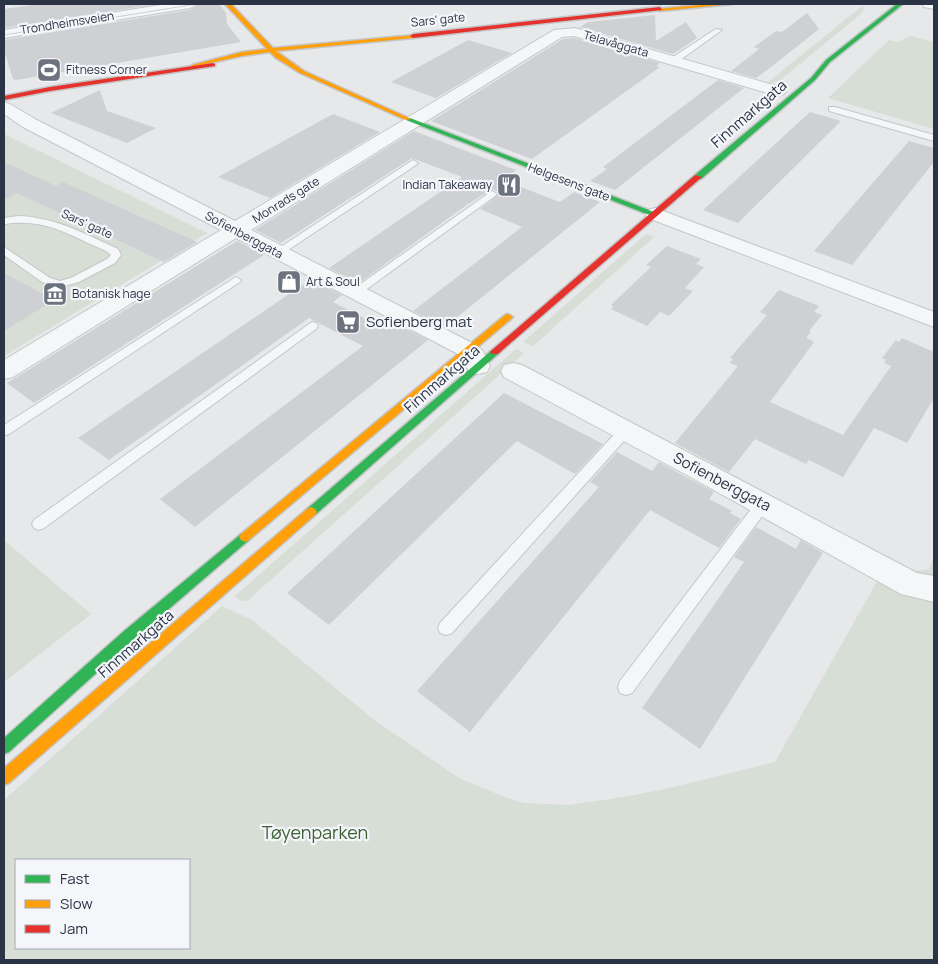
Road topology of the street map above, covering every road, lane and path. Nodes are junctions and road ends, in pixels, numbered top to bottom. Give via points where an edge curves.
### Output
1 (190, 4) edge
2 (228, 4) edge
3 (730, 4) edge
4 (883, 4) edge
5 (900, 4) edge
6 (929, 4) edge
7 (679, 5) edge
8 (699, 5) edge
9 (934, 5) edge
10 (718, 30) dead end
11 (4, 34) edge
12 (274, 53) junction
13 (673, 61) junction
14 (806, 68) dead end
15 (86, 86) junction
16 (782, 88) joint
17 (4, 98) edge
18 (764, 103) dead end
19 (4, 106) edge
20 (832, 109) dead end
21 (413, 122) junction
22 (934, 138) edge
23 (413, 163) dead end
24 (492, 194) dead end
25 (649, 206) junction
26 (629, 217) dead end
27 (4, 221) edge
28 (237, 231) junction
29 (4, 250) edge
30 (278, 252) junction
31 (236, 280) dead end
32 (356, 292) junction
33 (520, 307) dead end
34 (934, 320) edge
35 (312, 326) dead end
36 (473, 358) junction
37 (4, 371) edge
38 (513, 371) dead end
39 (626, 430) junction
40 (4, 431) edge
41 (763, 504) junction
42 (39, 524) dead end
43 (933, 590) edge
44 (446, 628) dead end
45 (626, 687) dead end
46 (4, 747) edge
47 (4, 778) edge

1 - 11 street, Trondheimsveien
2 - 12 main road, Helgesens gate
3 - 8 main road, Sars' gate
4 - 14 main road
5 - 25 main road, Finnmarkgata via 828,61 813,79
6 - 9 street
7 - 8 main road, Sars' gate
7 - 12 main road, Sars' gate via 355,43 315,52
10 - 13 lane
12 - 15 main road, Sars' gate
12 - 21 main road, Helgesens gate via 302,72
13 - 16 street, Telavåggata
13 - 21 street, Telavåggata via 575,32 559,33
15 - 17 main road, Sars' gate
15 - 19 main road, Sars' gate
16 - 18 main road, Finnmarkgata
19 - 28 street, Sofienberggata via 24,120
20 - 22 lane
21 - 25 main road, Helgesens gate
21 - 28 street, Monrads gate
23 - 30 lane
24 - 32 lane
25 - 26 main road, Finnmarkgata
25 - 34 street, Helgesens gate
25 - 36 main road, Finnmarkgata
27 - 29 lane, Sars' gate via 22,217 41,219 114,250 116,255 111,262 60,284 46,280
28 - 30 street, Sofienberggata
28 - 37 street, Monrads gate
30 - 32 street, Sofienberggata
31 - 40 lane
32 - 36 street, Sofienberggata via 412,320
33 - 36 main road, Finnmarkgata
35 - 42 lane
36 - 46 main road, Finnmarkgata via 129,635
36 - 47 main road, Finnmarkgata via 328,497
38 - 39 street, Sofienberggata
39 - 41 street, Sofienberggata
39 - 44 lane
41 - 43 street, Sofienberggata via 882,569
41 - 45 lane

